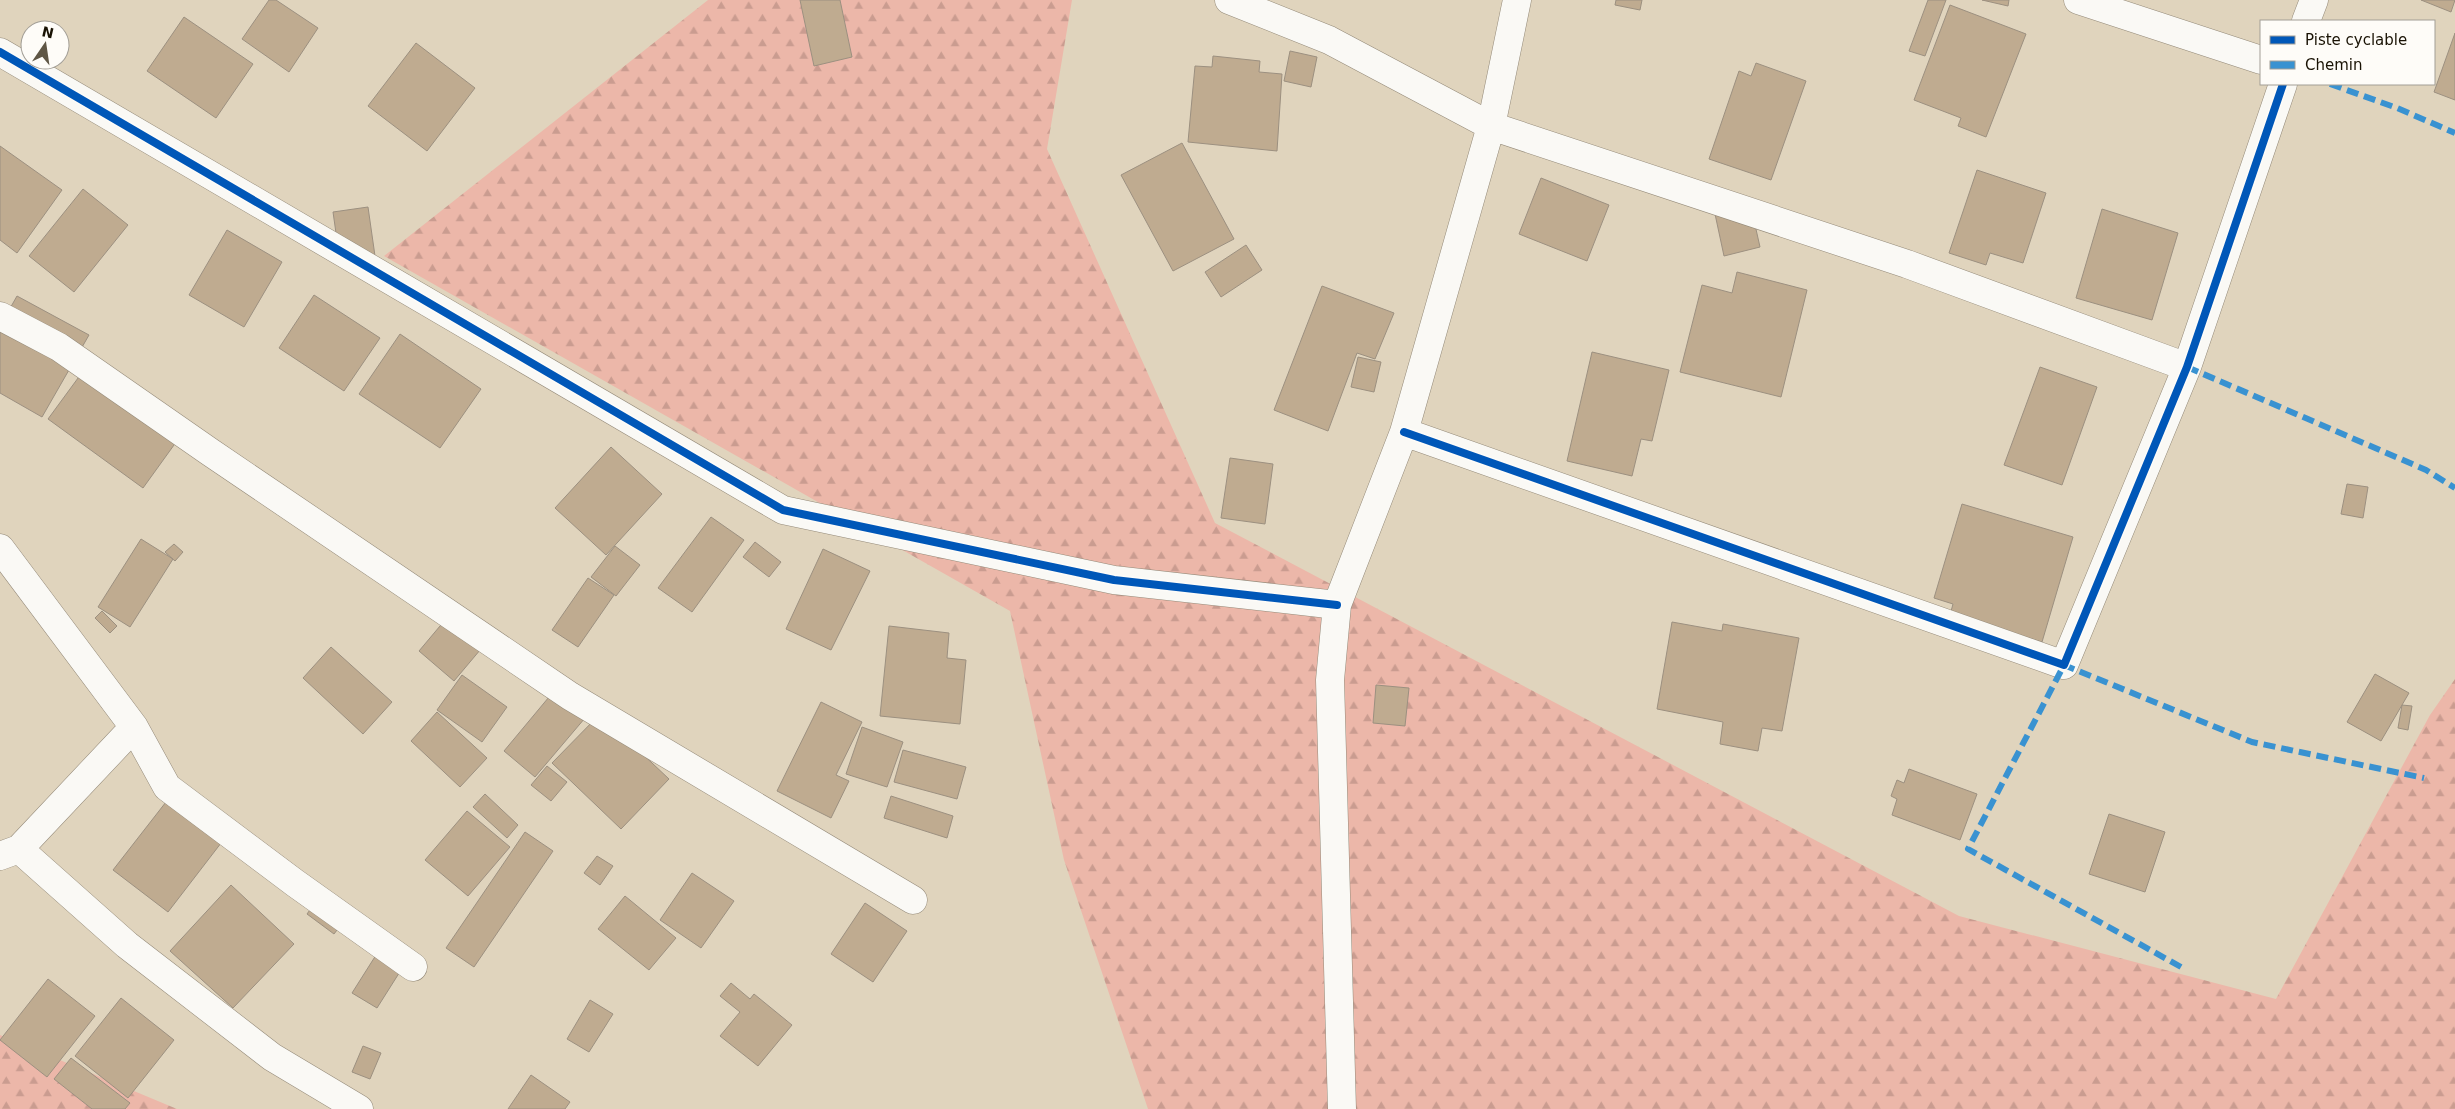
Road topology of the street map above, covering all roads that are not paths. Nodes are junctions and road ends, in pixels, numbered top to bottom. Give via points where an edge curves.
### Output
1 (1229, 0) edge
2 (1517, 0) edge
3 (2078, 0) edge
4 (2314, 0) edge
5 (2306, 20) edge
6 (0, 52) edge
7 (2260, 60) edge
8 (2283, 85) edge
9 (1491, 126) junction
10 (0, 316) edge
11 (2187, 368) junction
12 (1404, 432) junction
13 (0, 548) edge
14 (1337, 605) junction
15 (134, 727) junction
16 (10, 852) edge
17 (914, 900) dead end
18 (413, 967) dead end
19 (359, 1109) edge
20 (1342, 1109) edge

1 - 9 street via 1329,40
2 - 9 street
3 - 7 street
4 - 5 street
6 - 14 street via 783,510 1114,580
8 - 11 street
9 - 11 street via 1908,264
9 - 12 street
10 - 17 street via 59,347 570,696
11 - 12 street via 2064,665
12 - 14 street
13 - 15 street
14 - 20 street via 1330,680
15 - 16 street
15 - 18 street via 167,786 294,883
16 - 19 street via 272,1057

